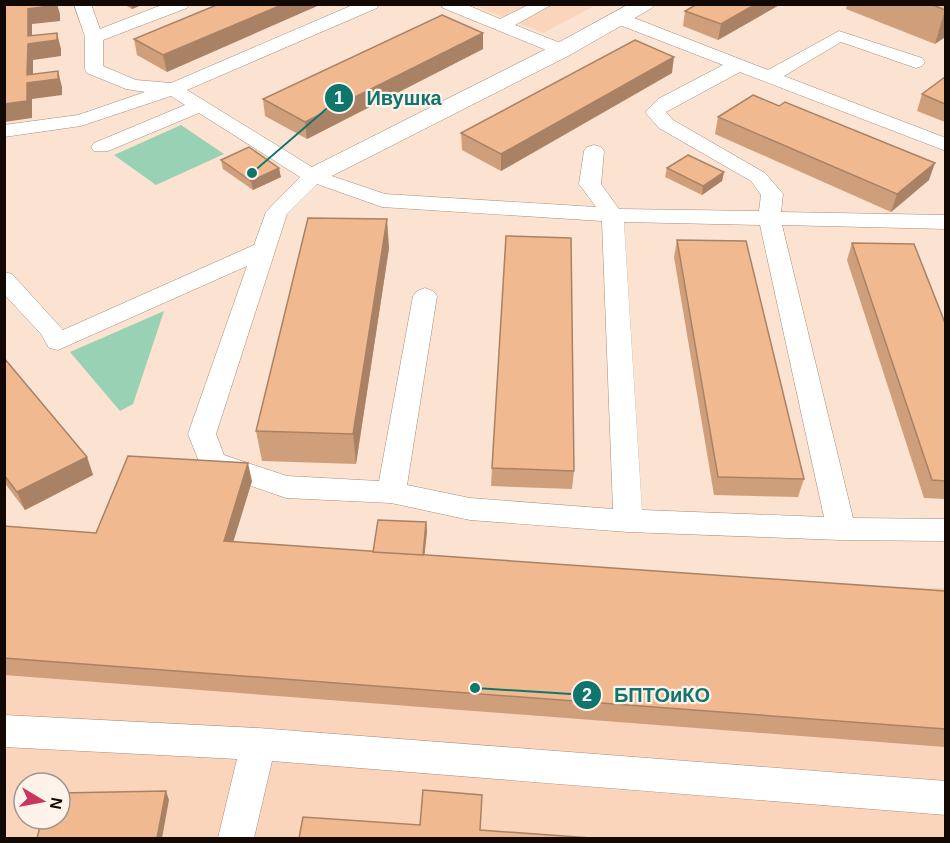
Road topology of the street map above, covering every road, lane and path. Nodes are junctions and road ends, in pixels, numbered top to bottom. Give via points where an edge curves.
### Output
1 (82, 4) edge
2 (181, 4) edge
3 (371, 4) edge
4 (449, 4) edge
5 (545, 4) edge
6 (645, 4) edge
7 (618, 18) junction
8 (501, 26) junction
9 (94, 37) junction
10 (562, 50) junction
11 (916, 62) dead end
12 (738, 65) junction
13 (769, 77) junction
14 (173, 89) junction
15 (200, 106) junction
16 (4, 131) edge
17 (945, 145) edge
18 (101, 147) dead end
19 (594, 151) dead end
20 (313, 176) junction
21 (613, 215) junction
22 (769, 218) junction
23 (945, 222) edge
24 (263, 250) junction
25 (4, 279) edge
26 (425, 296) dead end
27 (391, 492) junction
28 (628, 521) junction
29 (841, 529) junction
30 (945, 530) edge
31 (4, 731) edge
32 (258, 744) junction
33 (945, 798) edge
34 (236, 838) edge

1 - 9 lane
2 - 9 lane
3 - 14 lane
4 - 8 lane
5 - 8 lane
6 - 7 street
7 - 10 street
7 - 12 lane
8 - 10 lane
9 - 14 lane via 94,69 133,85
10 - 20 street
11 - 13 lane via 839,36
12 - 13 lane
12 - 22 lane via 655,112 666,124 758,177 772,194
13 - 17 lane
14 - 15 lane
14 - 16 lane via 81,120
15 - 18 lane
15 - 20 lane
19 - 21 lane via 590,184
20 - 21 lane via 382,200
20 - 24 lane via 277,212
21 - 22 lane
21 - 28 lane
22 - 23 lane
22 - 29 lane
24 - 25 lane via 58,342
24 - 27 lane via 202,434 212,462 286,487
26 - 27 lane
27 - 28 lane via 470,509
28 - 29 lane
29 - 30 lane
31 - 32 lane
32 - 33 lane
32 - 34 lane

